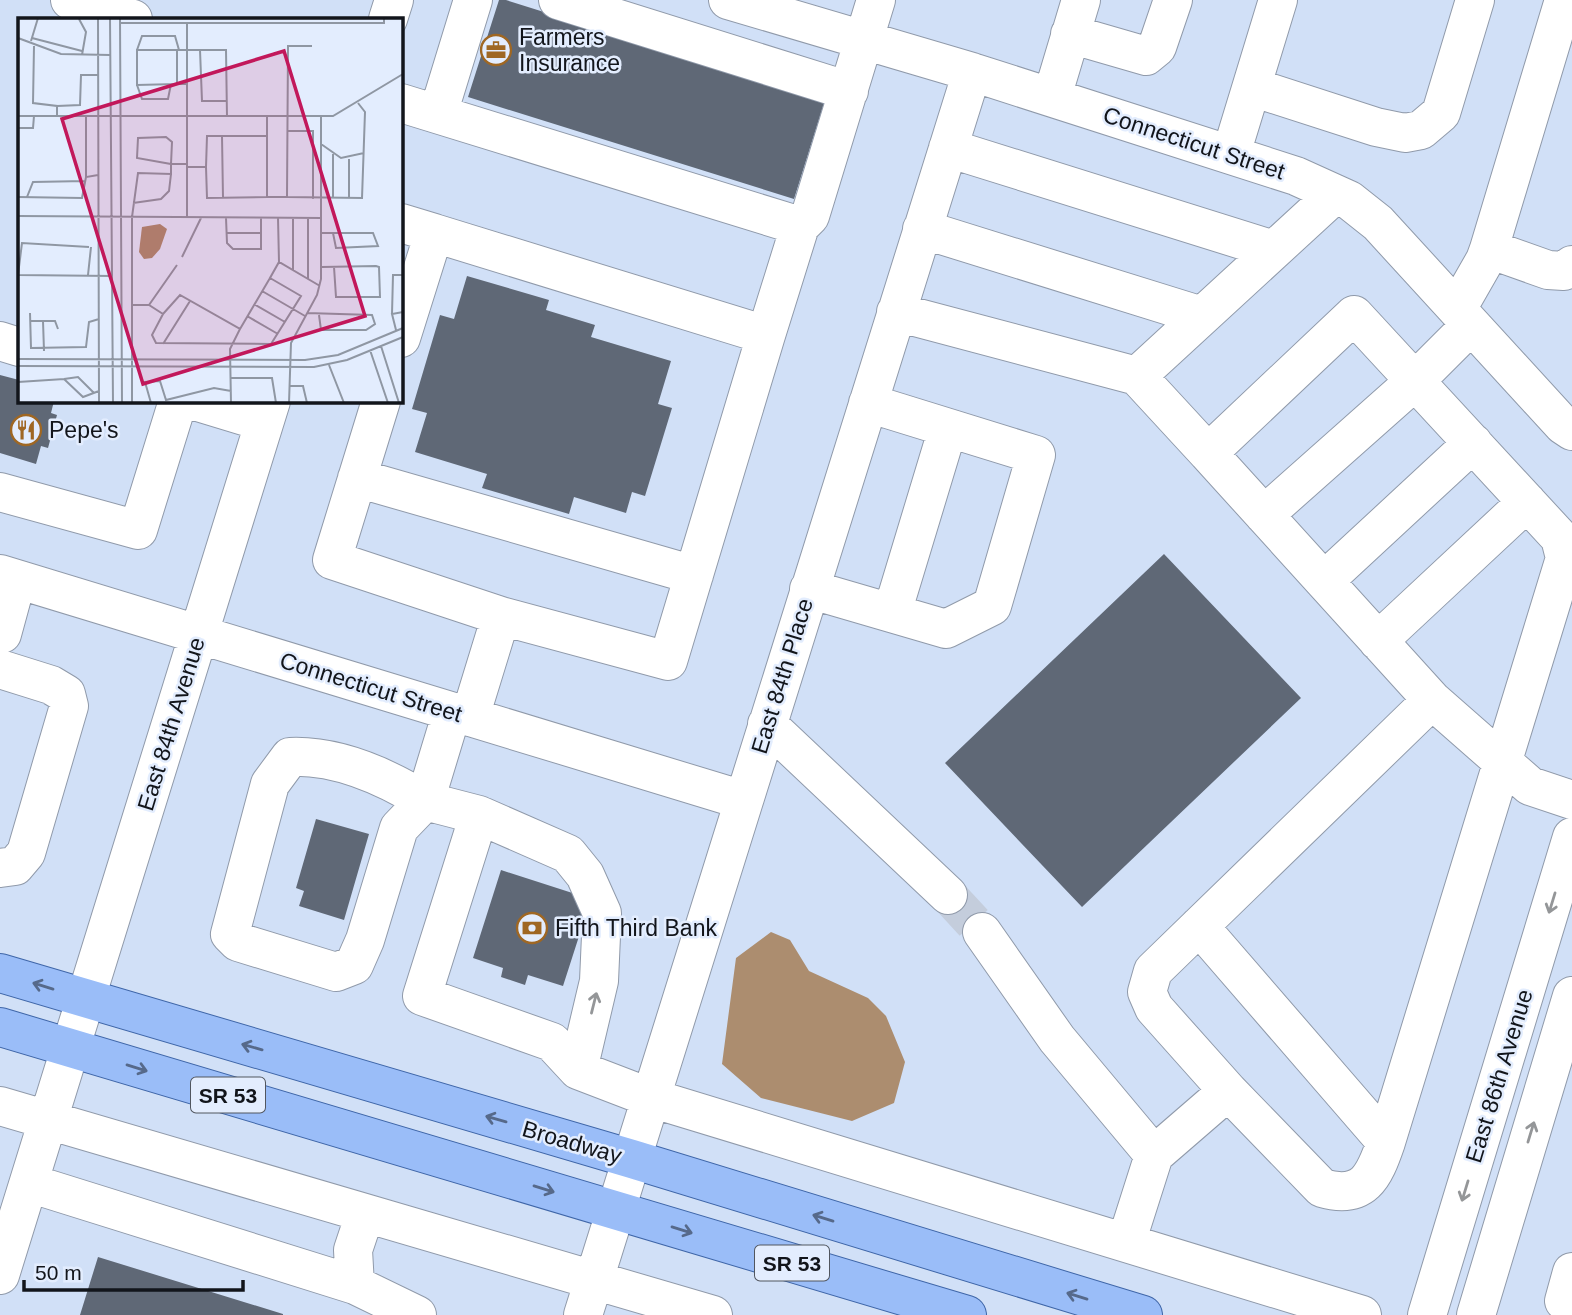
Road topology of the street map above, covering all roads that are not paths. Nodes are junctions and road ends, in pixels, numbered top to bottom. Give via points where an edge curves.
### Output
1 (70, 0) edge
2 (394, 0) edge
3 (473, 0) edge
4 (558, 0) edge
5 (728, 0) edge
6 (876, 0) edge
7 (1173, 0) edge
8 (1278, 0) edge
9 (1475, 0) edge
10 (1564, 0) edge
11 (1076, 17) edge
12 (129, 18) edge
13 (388, 18) edge
14 (864, 40) junction
15 (972, 72) junction
16 (1252, 87) junction
17 (849, 91) junction
18 (1052, 97) junction
19 (402, 103) edge
20 (438, 114) junction
21 (948, 148) junction
22 (1231, 154) junction
23 (1335, 194) junction
24 (800, 226) junction
25 (417, 228) edge
26 (922, 229) junction
27 (1489, 248) junction
28 (1274, 250) junction
29 (1572, 265) edge
30 (896, 312) junction
31 (1202, 316) junction
32 (1464, 317) junction
33 (402, 331) edge
34 (766, 335) junction
35 (0, 341) edge
36 (18, 347) edge
37 (1137, 376) junction
38 (1415, 381) junction
39 (178, 402) edge
40 (202, 402) edge
41 (381, 402) edge
42 (868, 403) junction
43 (268, 411) edge
44 (948, 428) junction
45 (1572, 431) edge
46 (1472, 443) junction
47 (1208, 453) junction
48 (357, 478) junction
49 (0, 492) edge
50 (1527, 502) junction
51 (1264, 515) junction
52 (694, 575) junction
53 (9, 576) edge
54 (1324, 581) junction
55 (809, 589) junction
56 (892, 613) junction
57 (501, 616) junction
58 (199, 634) junction
59 (1378, 641) junction
60 (1, 645) edge
61 (1432, 700) junction
62 (461, 715) junction
63 (767, 724) junction
64 (1502, 763) junction
65 (743, 800) junction
66 (1572, 800) edge
67 (425, 801) junction
68 (479, 815) junction
69 (1572, 837) edge
70 (0, 868) edge
71 (948, 895) tunnel mouth
72 (1199, 926) junction
73 (982, 932) tunnel mouth
74 (0, 973) edge
75 (1572, 996) edge
76 (87, 1000) junction
77 (0, 1027) edge
78 (72, 1048) junction
79 (578, 1070) junction
80 (1228, 1091) junction
81 (651, 1098) junction
82 (0, 1106) edge
83 (49, 1121) junction
84 (1386, 1142) junction
85 (1154, 1155) junction
86 (632, 1159) junction
87 (29, 1183) junction
88 (616, 1210) junction
89 (365, 1214) junction
90 (1126, 1243) junction
91 (1572, 1272) edge
92 (0, 1275) edge
93 (589, 1298) edge
94 (369, 1299) edge
95 (1572, 1301) edge
96 (944, 1312) edge
97 (417, 1315) edge
98 (713, 1315) edge
99 (1143, 1315) edge
100 (1362, 1315) edge
101 (1427, 1315) edge
102 (1476, 1315) edge

1 - 12 street
2 - 13 street
3 - 20 street
4 - 17 street
5 - 14 street, Connecticut Street
6 - 14 street
7 - 11 street via 1157,47 1146,56
8 - 16 street
9 - 16 street via 1441,113 1422,130 1405,133 1376,127
10 - 27 street
11 - 18 street
14 - 15 street, Connecticut Street
14 - 17 street
15 - 18 street, Connecticut Street
15 - 21 street, East 84th Place
16 - 22 street
17 - 24 street via 810,216
18 - 22 street, Connecticut Street
19 - 20 street
20 - 24 street
21 - 26 street, East 84th Place
21 - 28 street
22 - 23 street, Connecticut Street
23 - 28 street
23 - 32 street, Connecticut Street via 1378,223
24 - 34 street
25 - 33 street
25 - 34 street
26 - 30 street, East 84th Place
26 - 31 street
27 - 29 street via 1548,270 1564,271
27 - 32 street
28 - 31 street
30 - 37 street
30 - 42 street, East 84th Place
31 - 37 street
32 - 38 street
32 - 45 street, Connecticut Street
34 - 52 street
35 - 36 street
37 - 47 street
38 - 46 street
38 - 47 street via 1354,315
38 - 51 street
39 - 49 street via 138,530
40 - 43 street
41 - 48 street
42 - 44 street
42 - 55 street, East 84th Place
43 - 58 street, East 84th Avenue
44 - 56 street
44 - 56 street via 1036,455 992,606 946,629
46 - 50 street
46 - 54 street
47 - 51 street
48 - 52 street
48 - 57 street via 332,560
50 - 59 street
50 - 64 street via 1560,538 1565,558
51 - 54 street
52 - 57 street via 668,661
53 - 58 street, Connecticut Street
53 - 60 street
54 - 59 street
55 - 56 street
55 - 63 street, East 84th Place
57 - 62 street
58 - 62 street, Connecticut Street
58 - 76 street, East 84th Avenue
59 - 61 street
60 - 70 street via 66,694 69,706 26,853 15,866
61 - 64 street
61 - 72 street
62 - 65 street, Connecticut Street
62 - 67 street
63 - 65 street, East 84th Place
63 - 71 street
64 - 66 street via 1530,786
64 - 84 street
65 - 81 street, East 84th Place
67 - 67 street via 396,783 354,768 311,757 290,758 270,783 230,934 238,943 336,972 354,965 399,828
67 - 68 street
79 -> 68 street via 599,981 602,913 585,875 568,854
68 - 79 street via 422,996 552,1042
69 -> 101 street, East 86th Avenue
72 - 80 street via 1153,971 1147,992 1154,1008
72 - 84 street
73 - 85 street via 1057,1039
76 -> 74 main road, Broadway / SR 53
102 -> 75 street, East 86th Avenue
76 - 78 street, East 84th Avenue
86 -> 76 main road, Broadway / SR 53
77 - 78 main road, SR 53
78 - 83 street, East 84th Avenue
78 -> 88 main road, SR 53
79 - 81 street
80 - 84 street via 1322,1188 1336,1192 1356,1189 1372,1179
80 - 85 street
81 - 86 street, East 84th Place
81 - 90 street
82 - 83 street
83 - 87 street, East 84th Avenue
83 - 89 street
85 - 90 street
86 - 88 street, East 84th Place
99 -> 86 main road, Broadway / SR 53
87 - 92 street, East 84th Avenue
87 - 94 street
88 - 93 street, East 84th Place
88 -> 96 main road, SR 53
89 - 93 street
89 - 94 street via 353,1250
90 - 100 street
91 - 95 street via 1564,1301
93 - 98 street
94 - 97 street

